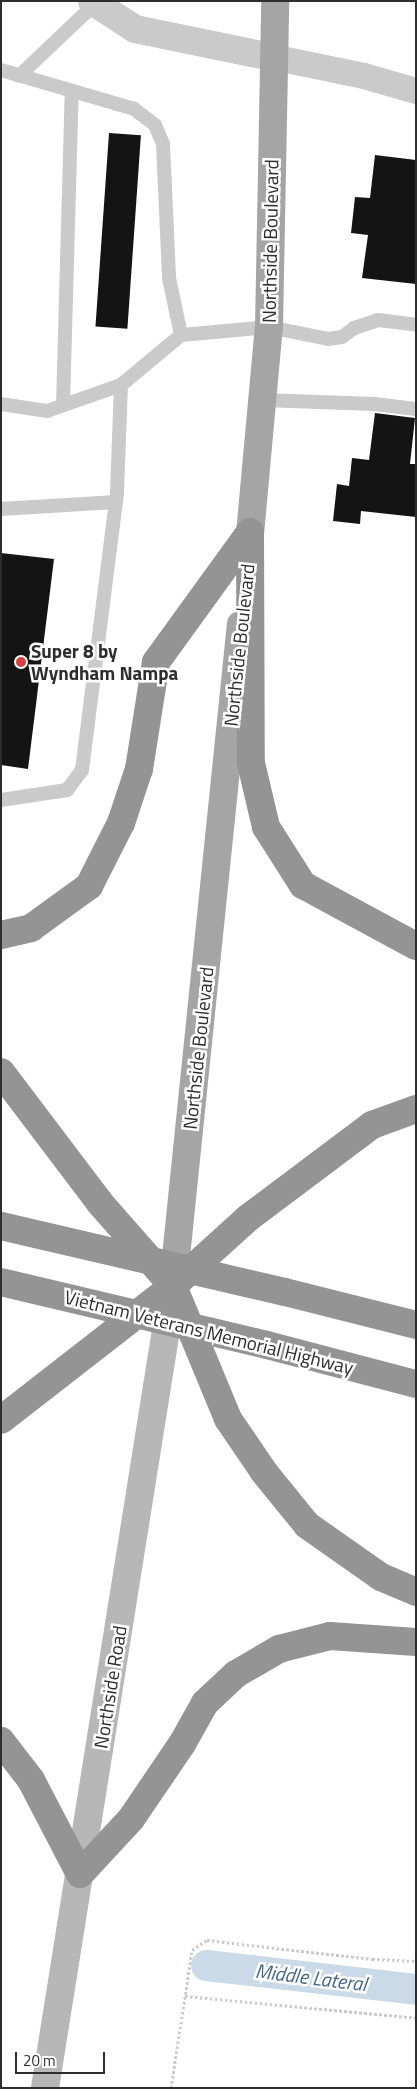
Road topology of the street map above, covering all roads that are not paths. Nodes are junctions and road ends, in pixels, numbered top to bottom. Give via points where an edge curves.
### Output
1 (275, 1) edge
2 (94, 3) edge
3 (272, 57) junction
4 (1, 70) edge
5 (19, 76) junction
6 (72, 91) junction
7 (416, 91) edge
8 (416, 325) edge
9 (269, 327) junction
10 (181, 335) junction
11 (121, 385) junction
12 (262, 400) junction
13 (1, 404) edge
14 (63, 405) junction
15 (416, 409) edge
16 (116, 502) junction
17 (1, 509) edge
18 (250, 532) junction
19 (1, 800) edge
20 (1, 935) edge
21 (416, 946) edge
22 (1, 1072) edge
23 (416, 1109) edge
24 (1, 1226) edge
25 (1, 1282) edge
26 (173, 1286) junction
27 (416, 1325) edge
28 (416, 1384) edge
29 (1, 1420) edge
30 (416, 1592) edge
31 (416, 1642) edge
32 (1, 1741) edge
33 (80, 1874) junction
34 (46, 2088) edge

1 - 3 main road, Northside Boulevard
2 - 3 street via 135,29
2 - 5 lane
3 - 7 street via 364,76
3 - 9 main road, Northside Boulevard
4 - 5 lane
5 - 6 lane
6 - 10 lane via 134,109 155,125 163,144 170,278
6 - 14 lane
8 - 9 lane via 378,320 354,328 342,337 328,339
9 - 10 lane
9 - 12 main road, Northside Boulevard
10 - 11 lane
11 - 14 lane
11 - 16 lane
12 - 15 lane via 374,404
12 - 18 main road, Northside Boulevard
13 - 14 lane via 47,411
16 - 17 lane
16 - 19 lane via 82,770 66,790
18 - 20 highway via 156,662 138,769 121,823 89,886 31,928
18 - 21 highway via 251,763 266,827 303,884
18 - 26 main road, Northside Boulevard
22 - 26 highway via 100,1203
23 - 26 highway via 372,1125 248,1218
24 - 27 highway, bridge
25 - 28 highway, Vietnam Veterans Memorial Highway, bridge
26 - 29 highway
26 - 30 highway via 228,1419 264,1472 308,1525 381,1577
26 - 33 main road, Northside Road
31 - 33 highway via 330,1636 279,1649 236,1674 205,1703 182,1744 131,1819
32 - 33 highway via 31,1780
33 - 34 main road, Northside Road

